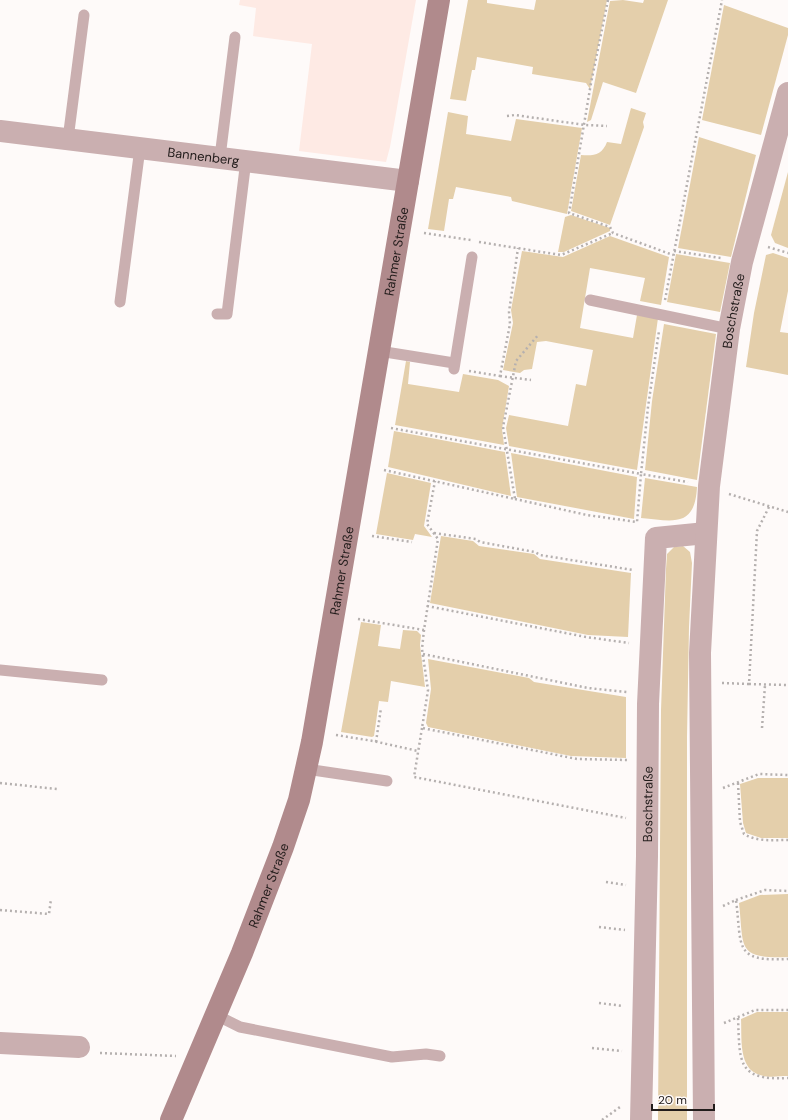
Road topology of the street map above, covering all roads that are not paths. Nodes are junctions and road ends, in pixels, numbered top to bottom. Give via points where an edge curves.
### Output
1 (439, 0) edge
2 (84, 15) dead end
3 (235, 37) dead end
4 (788, 93) edge
5 (0, 131) edge
6 (68, 139) junction
7 (140, 148) junction
8 (220, 158) junction
9 (246, 160) junction
10 (408, 181) junction
11 (472, 257) dead end
12 (590, 300) dead end
13 (120, 302) dead end
14 (217, 314) dead end
15 (730, 329) junction
16 (379, 351) junction
17 (706, 533) junction
18 (0, 670) edge
19 (102, 680) dead end
20 (306, 769) junction
21 (387, 782) dead end
22 (216, 1015) junction
23 (0, 1043) edge
24 (79, 1047) road end
25 (440, 1056) dead end
26 (171, 1120) edge
27 (641, 1120) edge
28 (704, 1120) edge

1 - 10 main road, Rahmer Straße
2 - 6 lane
3 - 8 lane
4 - 15 street, Boschstraße via 742,262
5 - 6 street, Bannenberg
6 - 7 street, Bannenberg
7 - 8 street, Bannenberg
7 - 13 lane
8 - 9 street, Bannenberg
9 - 10 street, Bannenberg
9 - 14 lane via 227,314
10 - 16 main road, Rahmer Straße
11 - 16 lane via 454,366
12 - 15 lane
15 - 17 street, Boschstraße via 709,486
16 - 20 main road, Rahmer Straße
17 - 27 street, Boschstraße via 656,538 648,704
17 - 28 street, Boschstraße via 700,653
18 - 19 lane
20 - 21 lane
20 - 22 main road, Rahmer Straße via 299,800 283,847
22 - 25 lane via 240,1027 392,1057 426,1054
22 - 26 main road, Rahmer Straße
23 - 24 street

